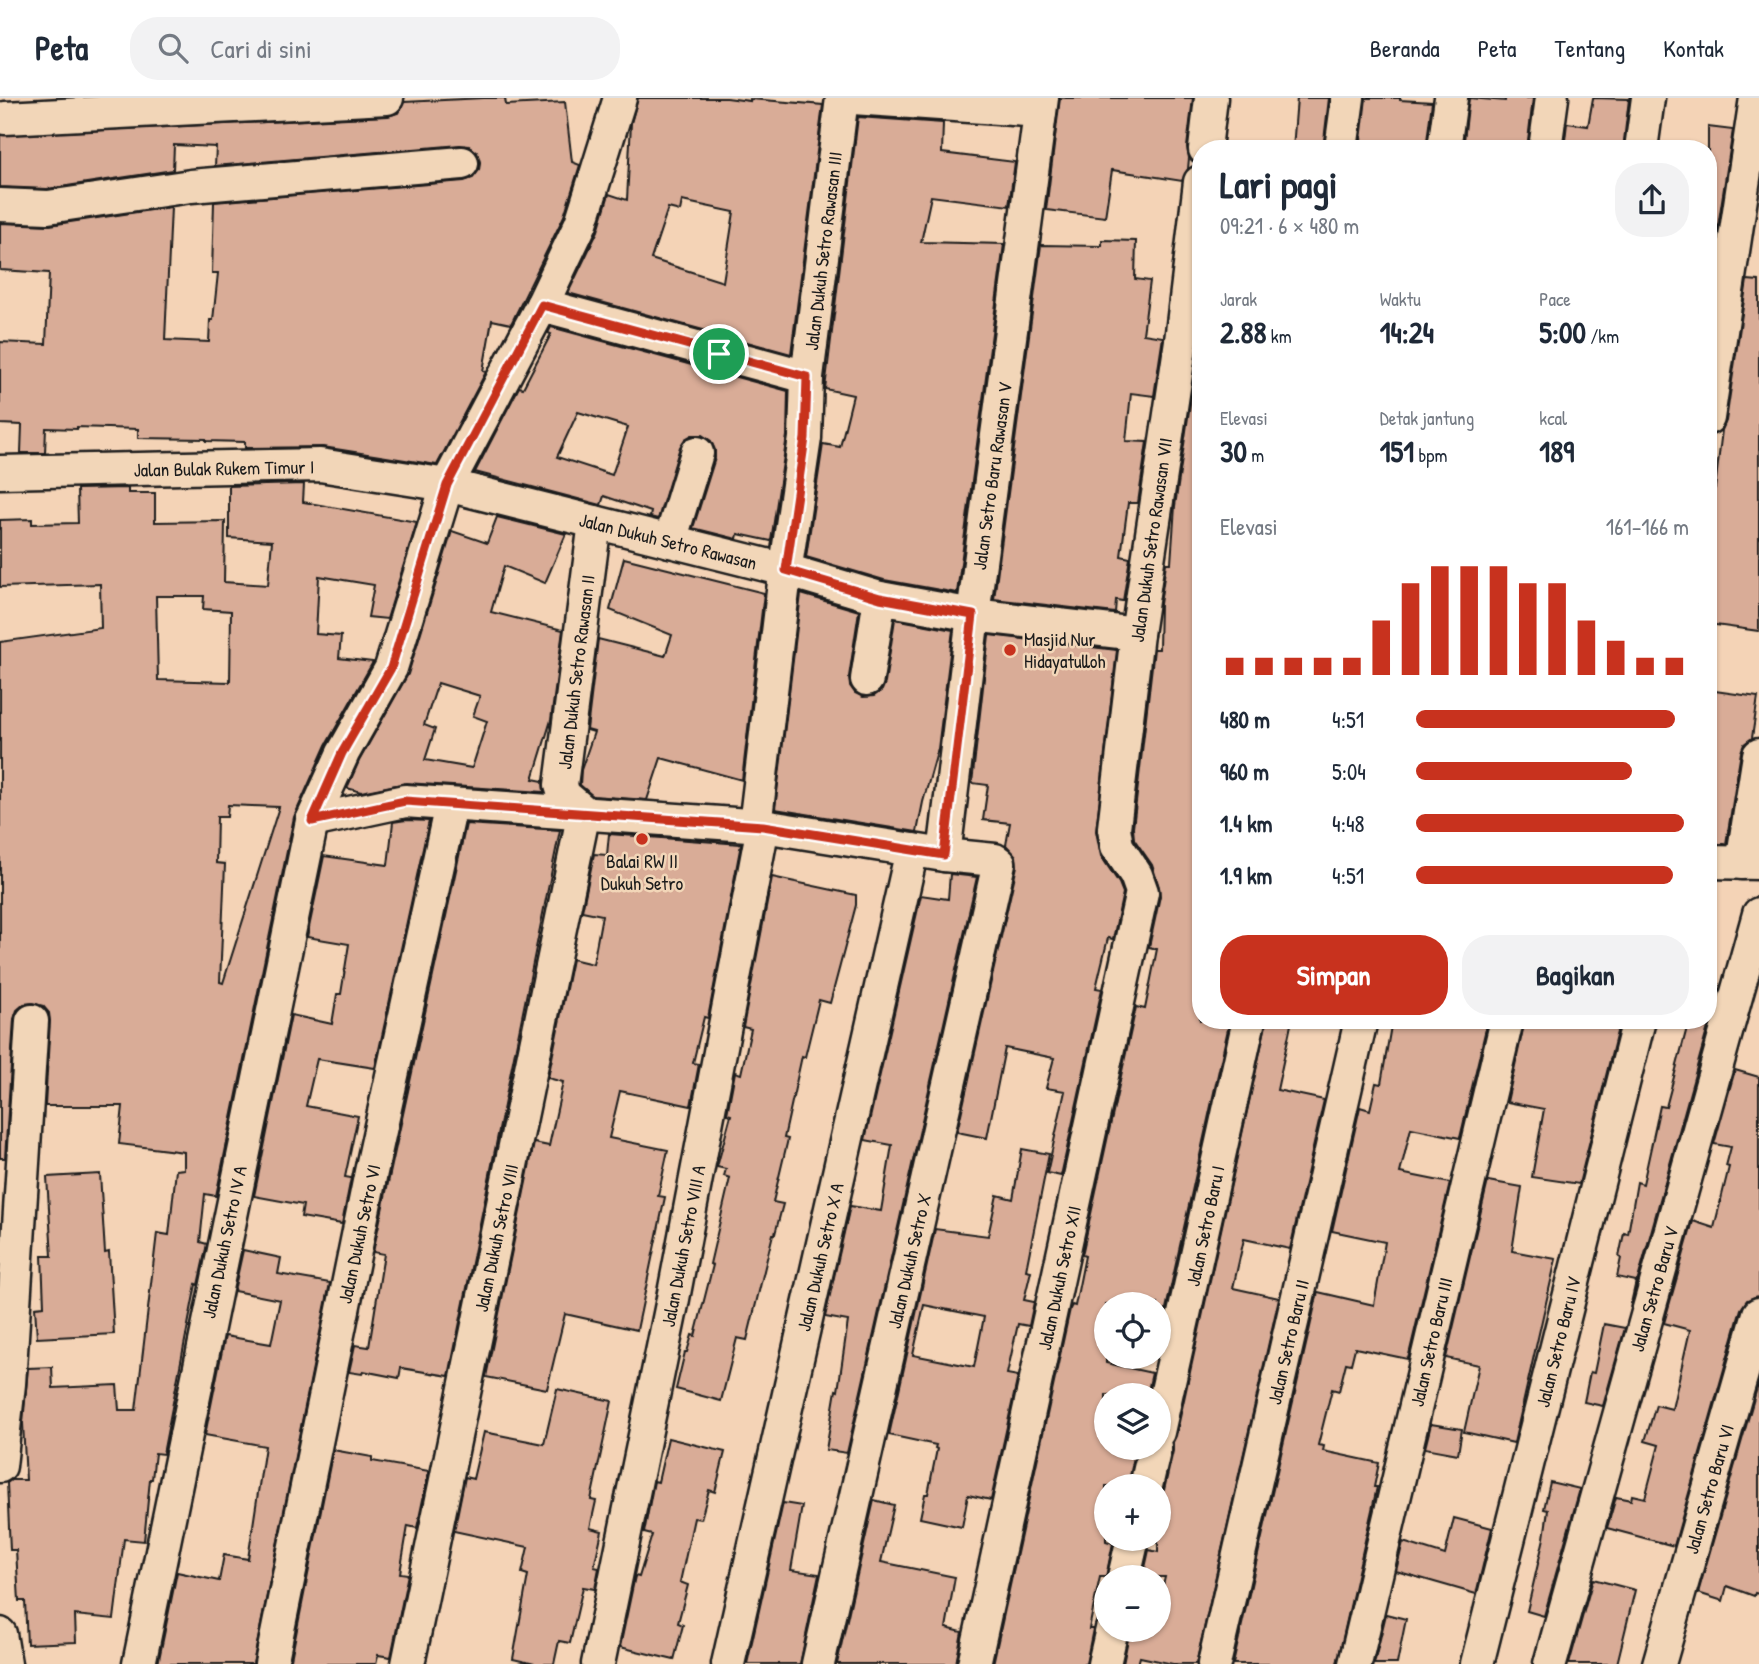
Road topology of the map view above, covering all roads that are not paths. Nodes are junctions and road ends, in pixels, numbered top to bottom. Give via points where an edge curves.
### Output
1 (387, 98) edge
2 (620, 98) edge
3 (842, 98) edge
4 (853, 98) edge
5 (1211, 98) edge
6 (1348, 98) edge
7 (1451, 98) edge
8 (1552, 98) edge
9 (1648, 98) edge
10 (1756, 98) edge
11 (1041, 104) edge
12 (6, 117) edge
13 (1206, 140) edge
14 (1342, 140) edge
15 (1445, 140) edge
16 (1546, 140) edge
17 (1642, 140) edge
18 (462, 163) dead end
19 (0, 205) edge
20 (1192, 249) edge
21 (542, 305) junction
22 (1717, 358) edge
23 (807, 377) junction
24 (698, 453) dead end
25 (0, 472) edge
26 (447, 485) junction
27 (595, 522) junction
28 (670, 541) junction
29 (786, 570) junction
30 (880, 598) junction
31 (973, 615) junction
32 (1137, 634) junction
33 (867, 679) dead end
34 (1759, 755) edge
35 (451, 805) junction
36 (584, 813) junction
37 (312, 821) junction
38 (759, 826) junction
39 (946, 841) junction
40 (912, 850) junction
41 (1717, 862) edge
42 (1750, 863) edge
43 (1142, 892) joint
44 (1759, 914) edge
45 (32, 1021) dead end
46 (1248, 1029) edge
47 (1359, 1029) edge
48 (1505, 1029) edge
49 (1637, 1029) edge
50 (1759, 1314) edge
51 (1169, 1383) edge
52 (0, 1466) edge
53 (1109, 1642) edge
54 (139, 1664) edge
55 (271, 1664) edge
56 (408, 1664) edge
57 (598, 1664) edge
58 (728, 1664) edge
59 (818, 1664) edge
60 (974, 1664) edge
61 (1104, 1664) edge
62 (1214, 1664) edge
63 (1355, 1664) edge
64 (1477, 1664) edge
65 (1549, 1664) edge
66 (1659, 1664) edge

1 - 12 street
2 - 21 street, Jalan Dukuh Setro IV A via 580,223
3 - 23 street, Jalan Dukuh Setro Rawasan III
4 - 11 street
5 - 13 street
6 - 14 street
7 - 15 street
8 - 16 street
9 - 17 street
10 - 22 street
11 - 31 street, Jalan Setro Baru Rawasan V
18 - 19 street via 191,186 48,207
20 - 32 street, Jalan Dukuh Setro Rawasan VII
21 - 23 street
21 - 26 street, Jalan Dukuh Setro IV A
23 - 29 street, Jalan Dukuh Setro Rawasan III via 805,438
24 - 28 street
25 - 26 street, Jalan Bulak Rukem Timur I via 320,465
26 - 27 street, Jalan Dukuh Setro Rawasan
26 - 37 street, Jalan Dukuh Setro IV A via 391,668 342,753
27 - 28 street, Jalan Dukuh Setro Rawasan
27 - 36 street, Jalan Dukuh Setro Rawasan II via 561,785 564,795
28 - 29 street, Jalan Dukuh Setro Rawasan
29 - 30 street, Jalan Dukuh Setro Rawasan
29 - 38 street, Jalan Dukuh Setro Rawasan III
30 - 31 street, Jalan Dukuh Setro Rawasan
30 - 33 street
31 - 32 street, Jalan Dukuh Setro Rawasan
31 - 39 street, Jalan Setro Baru Rawasan V
32 - 43 street, Jalan Dukuh Setro Rawasan VII via 1114,828 1117,846
34 - 42 street
35 - 36 street
35 - 37 street via 405,801
35 - 55 street, Jalan Dukuh Setro VI
36 - 38 street
36 - 56 street, Jalan Dukuh Setro VIII
37 - 54 street, Jalan Dukuh Setro IV A
38 - 40 street
38 - 57 street, Jalan Dukuh Setro VIII A via 672,1304
39 - 40 street
39 - 59 street, Jalan Dukuh Setro X via 999,863
40 - 58 street, Jalan Dukuh Setro X A
41 - 42 street
43 - 60 street, Jalan Dukuh Setro XII
44 - 65 street, Jalan Setro Baru V
45 - 52 street
46 - 51 street, Jalan Setro Baru I
47 - 62 street, Jalan Setro Baru II
48 - 63 street, Jalan Setro Baru III
49 - 64 street, Jalan Setro Baru IV
50 - 66 street, Jalan Setro Baru VI
53 - 61 street

